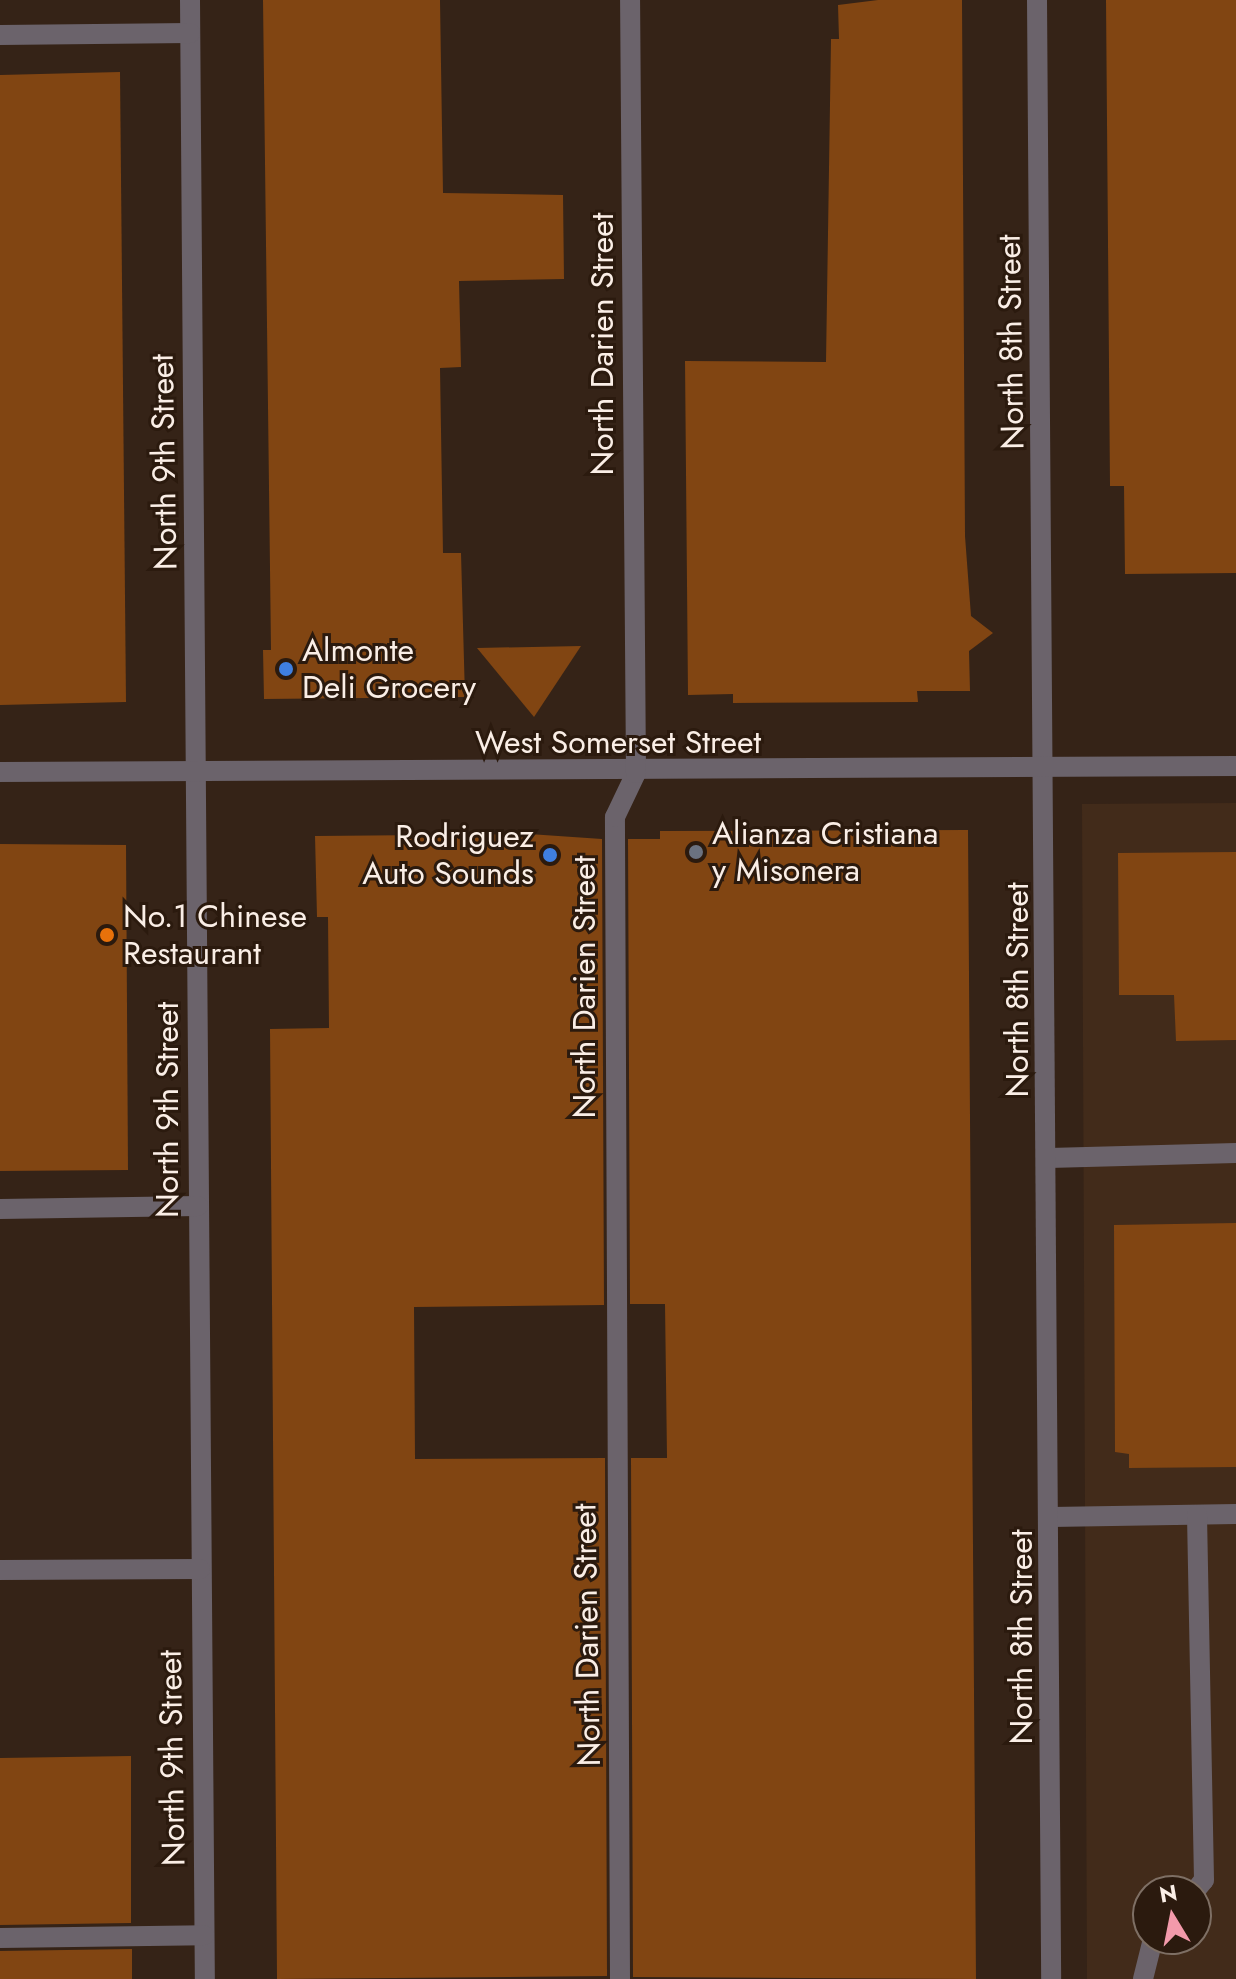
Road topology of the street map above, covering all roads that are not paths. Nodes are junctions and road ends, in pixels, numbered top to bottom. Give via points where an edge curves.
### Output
1 (190, 0) edge
2 (630, 0) edge
3 (1037, 0) edge
4 (190, 33) junction
5 (0, 35) edge
6 (1236, 766) edge
7 (1046, 767) junction
8 (0, 772) edge
9 (197, 772) junction
10 (636, 773) junction
11 (1236, 1153) edge
12 (1049, 1158) junction
13 (198, 1206) junction
14 (0, 1209) edge
15 (1236, 1514) edge
16 (1197, 1515) junction
17 (1051, 1517) junction
18 (200, 1569) junction
19 (0, 1570) edge
20 (1204, 1875) edge
21 (204, 1935) junction
22 (0, 1938) edge
23 (1149, 1955) edge
24 (205, 1979) edge
25 (620, 1979) edge
26 (1051, 1979) edge
27 (1143, 1979) edge

1 - 4 street, North 9th Street
2 - 10 street, North Darien Street
3 - 7 street, North 8th Street
4 - 5 street
4 - 9 street, North 9th Street
6 - 7 street, West Somerset Street
7 - 10 street, West Somerset Street
7 - 12 street, North 8th Street
8 - 9 street, West Somerset Street
9 - 10 street, West Somerset Street
9 - 13 street, North 9th Street
10 - 25 street, North Darien Street via 615,832
11 - 12 street
12 - 17 street, North 8th Street
13 - 14 street
13 - 18 street, North 9th Street
15 - 16 street
16 - 17 street
16 - 20 street
17 - 26 street, North 8th Street
18 - 19 street
18 - 21 street, North 9th Street
21 - 22 street
21 - 24 street, North 9th Street
23 - 27 street

